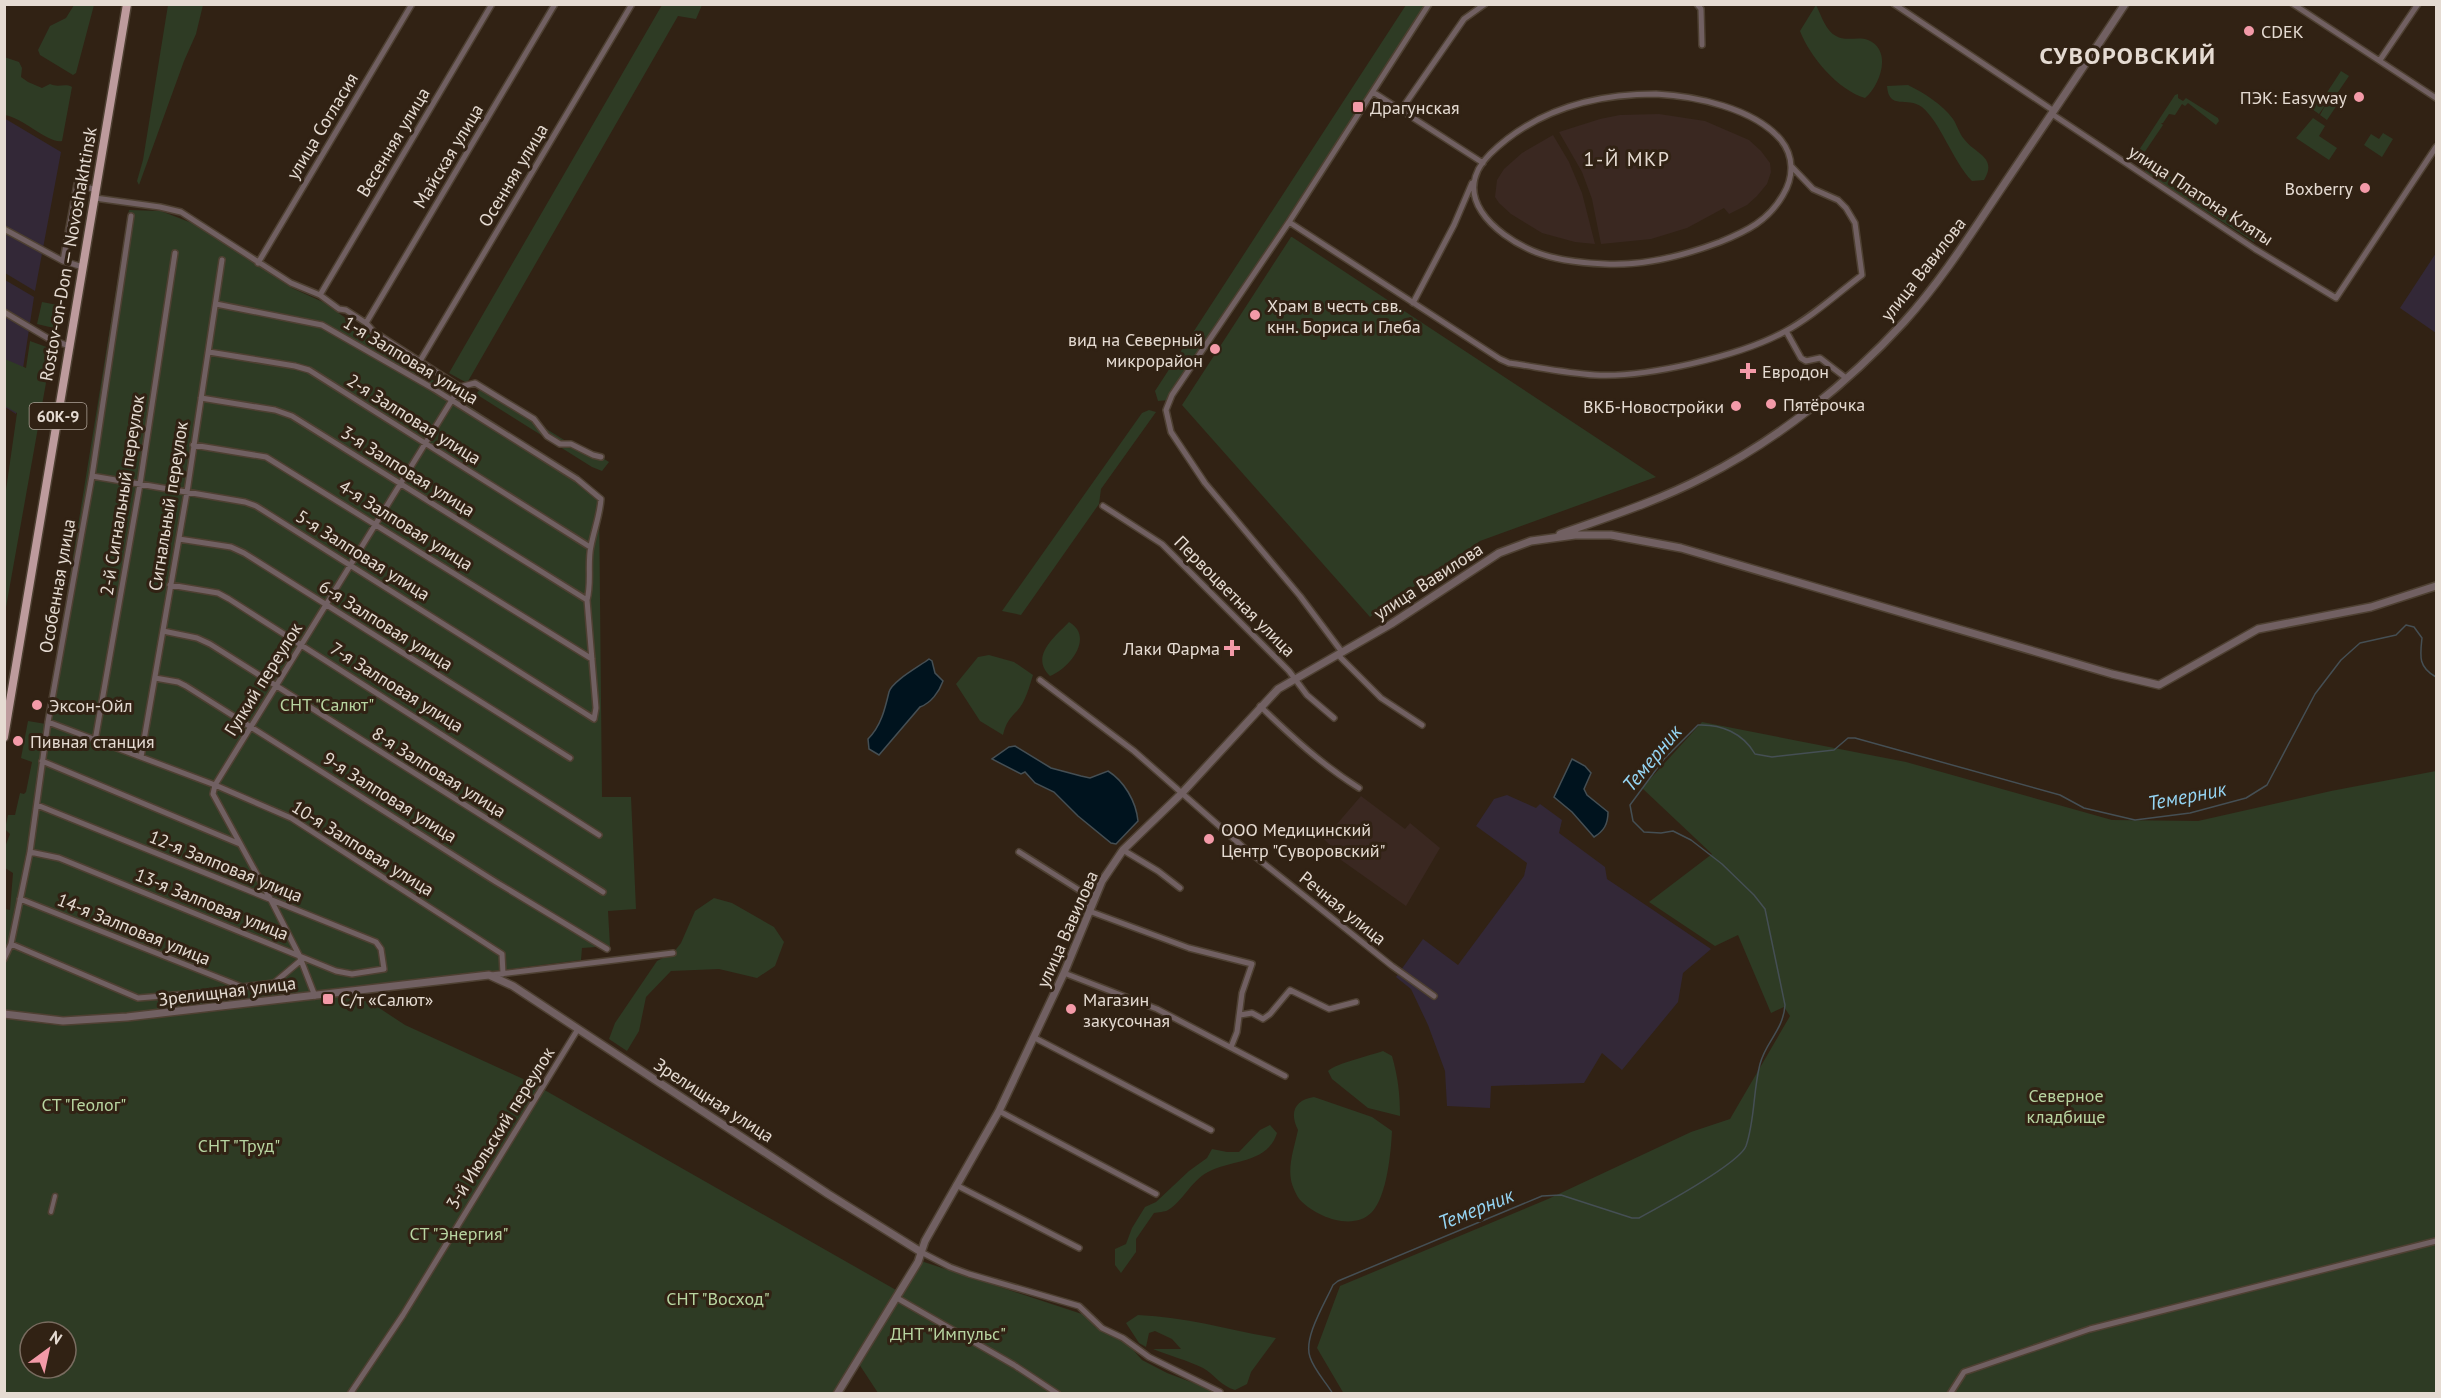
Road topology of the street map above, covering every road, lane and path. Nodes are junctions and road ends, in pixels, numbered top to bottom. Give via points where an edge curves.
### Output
1 (127, 4) edge
2 (412, 4) edge
3 (492, 4) edge
4 (555, 4) edge
5 (632, 4) edge
6 (1430, 4) edge
7 (1485, 4) edge
8 (1697, 4) edge
9 (1894, 4) edge
10 (2125, 4) edge
11 (2293, 4) edge
12 (2418, 4) edge
13 (1702, 45) dead end
14 (2380, 60) junction
15 (1373, 92) junction
16 (2436, 98) edge
17 (1401, 110) junction
18 (2053, 112) junction
19 (2436, 147) edge
20 (1483, 163) junction
21 (1792, 167) junction
22 (1475, 176) junction
23 (95, 194) junction
24 (131, 216) dead end
25 (1289, 222) junction
26 (4, 229) edge
27 (176, 253) dead end
28 (222, 260) dead end
29 (63, 261) junction
30 (258, 263) junction
31 (83, 267) junction
32 (320, 295) junction
33 (1413, 303) junction
34 (216, 304) junction
35 (5, 312) edge
36 (366, 323) junction
37 (1786, 331) junction
38 (70, 345) junction
39 (209, 352) junction
40 (420, 361) junction
41 (1846, 378) junction
42 (460, 387) junction
43 (201, 398) junction
44 (452, 400) junction
45 (425, 444) junction
46 (193, 445) junction
47 (601, 456) dead end
48 (92, 476) junction
49 (140, 484) junction
50 (401, 484) junction
51 (187, 492) junction
52 (1103, 506) dead end
53 (376, 525) junction
54 (179, 538) junction
55 (1546, 539) junction
56 (590, 547) junction
57 (352, 564) junction
58 (170, 585) junction
59 (2436, 586) edge
60 (587, 600) junction
61 (326, 605) junction
62 (163, 631) junction
63 (302, 645) junction
64 (1340, 653) junction
65 (592, 659) junction
66 (155, 678) junction
67 (1040, 680) dead end
68 (1293, 680) junction
69 (276, 687) junction
70 (1260, 706) junction
71 (1334, 718) dead end
72 (48, 722) junction
73 (1422, 725) dead end
74 (252, 727) junction
75 (5, 735) edge
76 (95, 741) junction
77 (141, 757) junction
78 (570, 758) dead end
79 (42, 761) junction
80 (216, 785) junction
81 (1359, 788) dead end
82 (1181, 794) junction
83 (37, 805) junction
84 (599, 835) dead end
85 (241, 845) junction
86 (1123, 850) junction
87 (30, 852) junction
88 (1019, 852) dead end
89 (1180, 888) dead end
90 (603, 892) dead end
91 (20, 899) junction
92 (272, 900) junction
93 (1089, 911) junction
94 (11, 944) junction
95 (607, 949) dead end
96 (673, 953) dead end
97 (299, 958) junction
98 (4, 959) edge
99 (384, 969) joint
100 (1064, 973) junction
101 (503, 974) junction
102 (489, 975) junction
103 (226, 991) dead end
104 (315, 996) junction
105 (1434, 996) dead end
106 (1356, 1002) dead end
107 (4, 1014) edge
108 (1240, 1015) junction
109 (578, 1029) junction
110 (1035, 1038) junction
111 (1231, 1047) junction
112 (1285, 1076) dead end
113 (999, 1111) junction
114 (1211, 1130) dead end
115 (957, 1185) junction
116 (1156, 1194) dead end
117 (55, 1196) dead end
118 (51, 1212) dead end
119 (2436, 1241) edge
120 (1079, 1248) dead end
121 (921, 1252) junction
122 (897, 1298) junction
123 (1220, 1392) dead end
124 (350, 1394) edge
125 (837, 1394) edge
126 (1058, 1394) edge
127 (1950, 1394) edge

1 - 23 main road, Rostov-on-Don — Novoshakhtinsk / 60К-9
2 - 30 street, улица Согласия
3 - 32 street, Весенняя улица
4 - 36 street, Майская улица
5 - 40 street, Осенняя улица
6 - 15 street
7 - 17 street via 1464,19
8 - 13 street via 1701,9
9 - 18 street, улица Платона Кляты
10 - 18 street, улица Вавилова
11 - 14 street
12 - 14 street
14 - 16 street
15 - 17 street
15 - 25 street
17 - 20 street
18 - 19 street, улица Платона Кляты via 2254,249 2336,298
18 - 41 street, улица Вавилова via 1928,293
20 - 21 street via 1511,135 1563,109 1609,95 1656,94 1706,100 1754,119 1781,140
20 - 22 street
21 - 22 street via 1787,189 1773,211 1747,231 1670,258 1606,264 1533,251 1505,235 1481,213 1474,200
21 - 37 street via 1813,189 1838,200 1851,216 1862,275
22 - 33 street
23 - 29 street via 77,184
23 - 30 street via 181,212
23 - 31 main road, Rostov-on-Don — Novoshakhtinsk / 60К-9
24 - 48 street, Особенная улица
25 - 33 street
25 - 64 street via 1172,395 1166,415 1171,432 1205,483 1300,596
26 - 29 street
27 - 49 street, 2-й Сигнальный переулок
28 - 34 street, Сигнальный переулок
29 - 31 street
30 - 32 street
31 - 38 main road, Rostov-on-Don — Novoshakhtinsk / 60К-9
32 - 36 street
33 - 37 street via 1509,363 1596,375 1680,366 1756,345
34 - 39 street, Сигнальный переулок
34 - 44 street, 1-я Залповая улица via 322,325
35 - 38 street via 51,340
36 - 40 street
37 - 41 street via 1801,358 1820,358
38 - 75 main road, Rostov-on-Don — Novoshakhtinsk / 60К-9
39 - 43 street, Сигнальный переулок
39 - 45 street, 2-я Залповая улица via 309,370
40 - 42 street
41 - 55 street, улица Вавилова via 1786,427 1703,478
42 - 44 street, Гулкий переулок
42 - 47 street via 475,383 534,419 547,436 560,444 571,444
43 - 46 street, Сигнальный переулок
43 - 50 street, 3-я Залповая улица via 292,416
44 - 45 street, Гулкий переулок
44 - 56 street, 1-я Залповая улица via 577,479 600,499
45 - 50 street, Гулкий переулок
45 - 56 street, 2-я Залповая улица
46 - 51 street, Сигнальный переулок
46 - 53 street, 4-я Залповая улица via 266,457
48 - 49 street, 5-я Залповая улица
48 - 72 street, Особенная улица
49 - 51 street, 5-я Залповая улица
49 - 76 street, 2-й Сигнальный переулок
50 - 53 street, Гулкий переулок
50 - 60 street, 3-я Залповая улица
51 - 54 street, Сигнальный переулок
51 - 57 street, 5-я Залповая улица via 256,506
52 - 68 street, Первоцветная улица via 1162,544
53 - 57 street, Гулкий переулок
53 - 65 street, 4-я Залповая улица
54 - 58 street, Сигнальный переулок
54 - 61 street, 6-я Залповая улица via 231,547
55 - 59 street, улица Вавилова via 1611,535 1681,548 2159,685 2258,629 2371,607
55 - 64 street, улица Вавилова via 1499,553
56 - 60 street
57 - 61 street, Гулкий переулок
57 - 65 street, 5-я Залповая улица via 594,719
58 - 62 street, Сигнальный переулок
58 - 63 street, 7-я Залповая улица via 218,593
60 - 65 street
61 - 63 street, Гулкий переулок
61 - 78 street, 6-я Залповая улица
62 - 66 street, Сигнальный переулок
62 - 69 street, 8-я Залповая улица via 210,644
63 - 69 street, Гулкий переулок
63 - 84 street, 7-я Залповая улица
64 - 68 street, улица Вавилова
64 - 73 street via 1381,698
66 - 74 street, 9-я Залповая улица via 178,682
66 - 77 street, Сигнальный переулок
67 - 82 street, Речная улица via 1134,751
68 - 70 street, улица Вавилова
68 - 71 street, Первоцветная улица
69 - 74 street, Гулкий переулок
69 - 90 street, 8-я Залповая улица
70 - 81 street via 1332,771
70 - 82 street, улица Вавилова
72 - 76 street, 10-я Залповая улица
72 - 79 street, Особенная улица
74 - 80 street, Гулкий переулок
74 - 95 street, 9-я Залповая улица
76 - 77 street, 10-я Залповая улица
77 - 80 street, 10-я Залповая улица
79 - 83 street, Особенная улица
79 - 85 street
80 - 85 street via 215,801
80 - 101 street, 10-я Залповая улица via 291,818 484,942 502,954
82 - 86 street, улица Вавилова
82 - 105 street, Речная улица
83 - 87 street, Особенная улица
83 - 92 street, 12-я Залповая улица
85 - 92 street
86 - 89 street
86 - 93 street, улица Вавилова via 1102,881
87 - 91 street, Особенная улица
87 - 97 street, 13-я Залповая улица via 59,858
88 - 93 street via 1087,895
91 - 94 street, Особенная улица
91 - 97 street, 14-я Залповая улица via 242,987 274,983
92 - 97 street
92 - 99 street, 12-я Залповая улица via 380,944
93 - 100 street, улица Вавилова
93 - 108 street via 1189,948 1252,964 1242,993
94 - 98 street, Особенная улица
94 - 103 street via 138,998
96 - 101 street, Зрелищная улица
97 - 99 street, 13-я Залповая улица via 352,974
97 - 104 street
100 - 110 street, улица Вавилова
100 - 111 street via 1157,1009
101 - 102 street, Зрелищная улица
102 - 104 street, Зрелищная улица
102 - 109 street, Зрелищная улица via 513,986
104 - 107 street, Зрелищная улица via 63,1022
106 - 108 street via 1329,1009 1290,990 1263,1019 1252,1013
108 - 111 street
109 - 121 street, Зрелищная улица
109 - 124 street, 3-й Июльский переулок via 403,1315
110 - 113 street, улица Вавилова
110 - 114 street
111 - 112 street
113 - 115 street, улица Вавилова
113 - 116 street
115 - 120 street
115 - 121 street, улица Вавилова
117 - 118 street
119 - 127 street via 2090,1329 1964,1372
121 - 122 street, улица Вавилова
121 - 123 street via 969,1274 1079,1306 1102,1328 1149,1357
122 - 125 street, улица Вавилова
122 - 126 street

